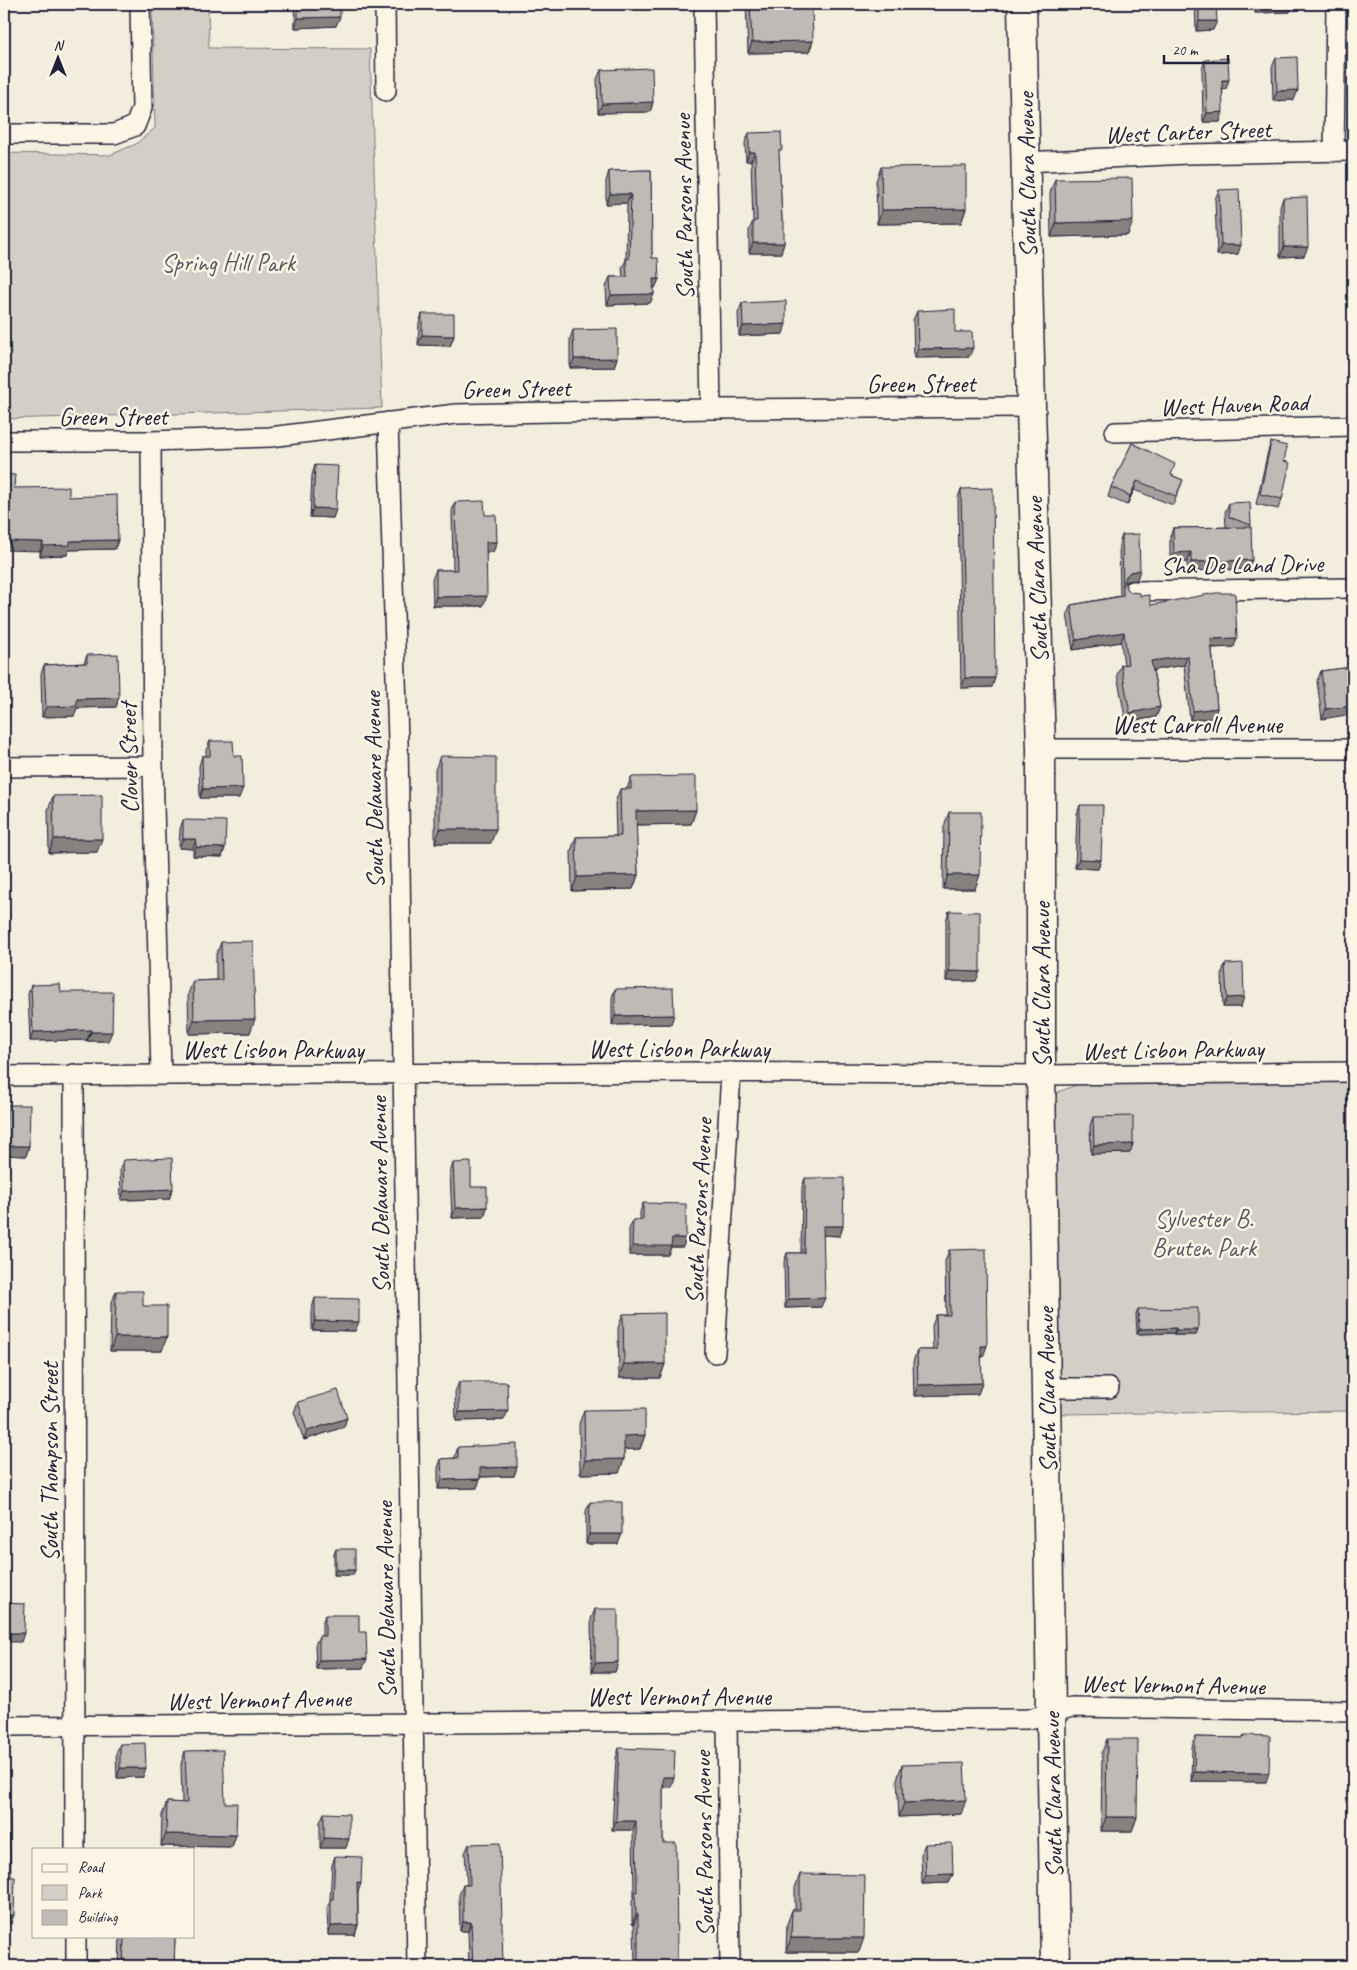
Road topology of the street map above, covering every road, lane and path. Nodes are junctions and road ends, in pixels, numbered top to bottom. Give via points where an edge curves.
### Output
1 (140, 4) edge
2 (385, 4) edge
3 (704, 4) edge
4 (1022, 4) edge
5 (1336, 4) edge
6 (386, 91) dead end
7 (4, 134) edge
8 (1353, 151) edge
9 (1334, 152) junction
10 (1025, 162) junction
11 (1031, 407) junction
12 (711, 409) junction
13 (388, 422) junction
14 (1353, 426) edge
15 (1115, 432) dead end
16 (4, 441) edge
17 (151, 441) junction
18 (1353, 588) edge
19 (1132, 591) edge
20 (1041, 749) junction
21 (1353, 749) edge
22 (153, 766) junction
23 (4, 767) edge
24 (731, 1072) junction
25 (1353, 1072) edge
26 (402, 1073) junction
27 (74, 1074) junction
28 (161, 1074) junction
29 (1041, 1075) junction
30 (4, 1076) edge
31 (715, 1354) dead end
32 (1046, 1388) junction
33 (1109, 1388) dead end
34 (1353, 1711) edge
35 (1050, 1712) junction
36 (727, 1721) junction
37 (412, 1722) junction
38 (4, 1726) edge
39 (74, 1726) junction
40 (75, 1848) edge
41 (76, 1938) edge
42 (76, 1966) edge
43 (417, 1966) edge
44 (730, 1966) edge
45 (1054, 1966) edge

1 - 7 street via 142,108 135,126 114,134
2 - 6 street
3 - 12 street, South Parsons Avenue
4 - 10 street, South Clara Avenue
5 - 9 street
8 - 9 street, West Carter Street
9 - 10 street, West Carter Street via 1188,154
10 - 11 street, South Clara Avenue
11 - 12 street, Green Street
11 - 20 street, South Clara Avenue
12 - 13 street, Green Street via 456,414
13 - 17 street, Green Street via 270,437
13 - 26 street, South Delaware Avenue via 398,741
14 - 15 street, West Haven Road
16 - 17 street, Green Street
17 - 22 street, Clover Street
18 - 19 street, Sha De Land Drive
20 - 21 street, West Carroll Avenue
20 - 29 street, South Clara Avenue
22 - 23 street
22 - 28 street, Clover Street
24 - 26 street, West Lisbon Parkway
24 - 29 street, West Lisbon Parkway
24 - 31 street, South Parsons Avenue
25 - 29 street, West Lisbon Parkway
26 - 28 street, West Lisbon Parkway
26 - 37 street, South Delaware Avenue
27 - 28 street, West Lisbon Parkway
27 - 30 street, West Lisbon Parkway
27 - 39 street, South Thompson Street
29 - 32 street, South Clara Avenue
32 - 33 street
32 - 35 street, South Clara Avenue
34 - 35 street, West Vermont Avenue via 1072,1706
35 - 36 street, West Vermont Avenue via 1029,1719
35 - 45 street, South Clara Avenue
36 - 37 street, West Vermont Avenue
36 - 44 street, South Parsons Avenue
37 - 39 street, West Vermont Avenue
37 - 43 street, South Delaware Avenue
38 - 39 street, West Vermont Avenue
39 - 40 street, South Thompson Street
41 - 42 street

